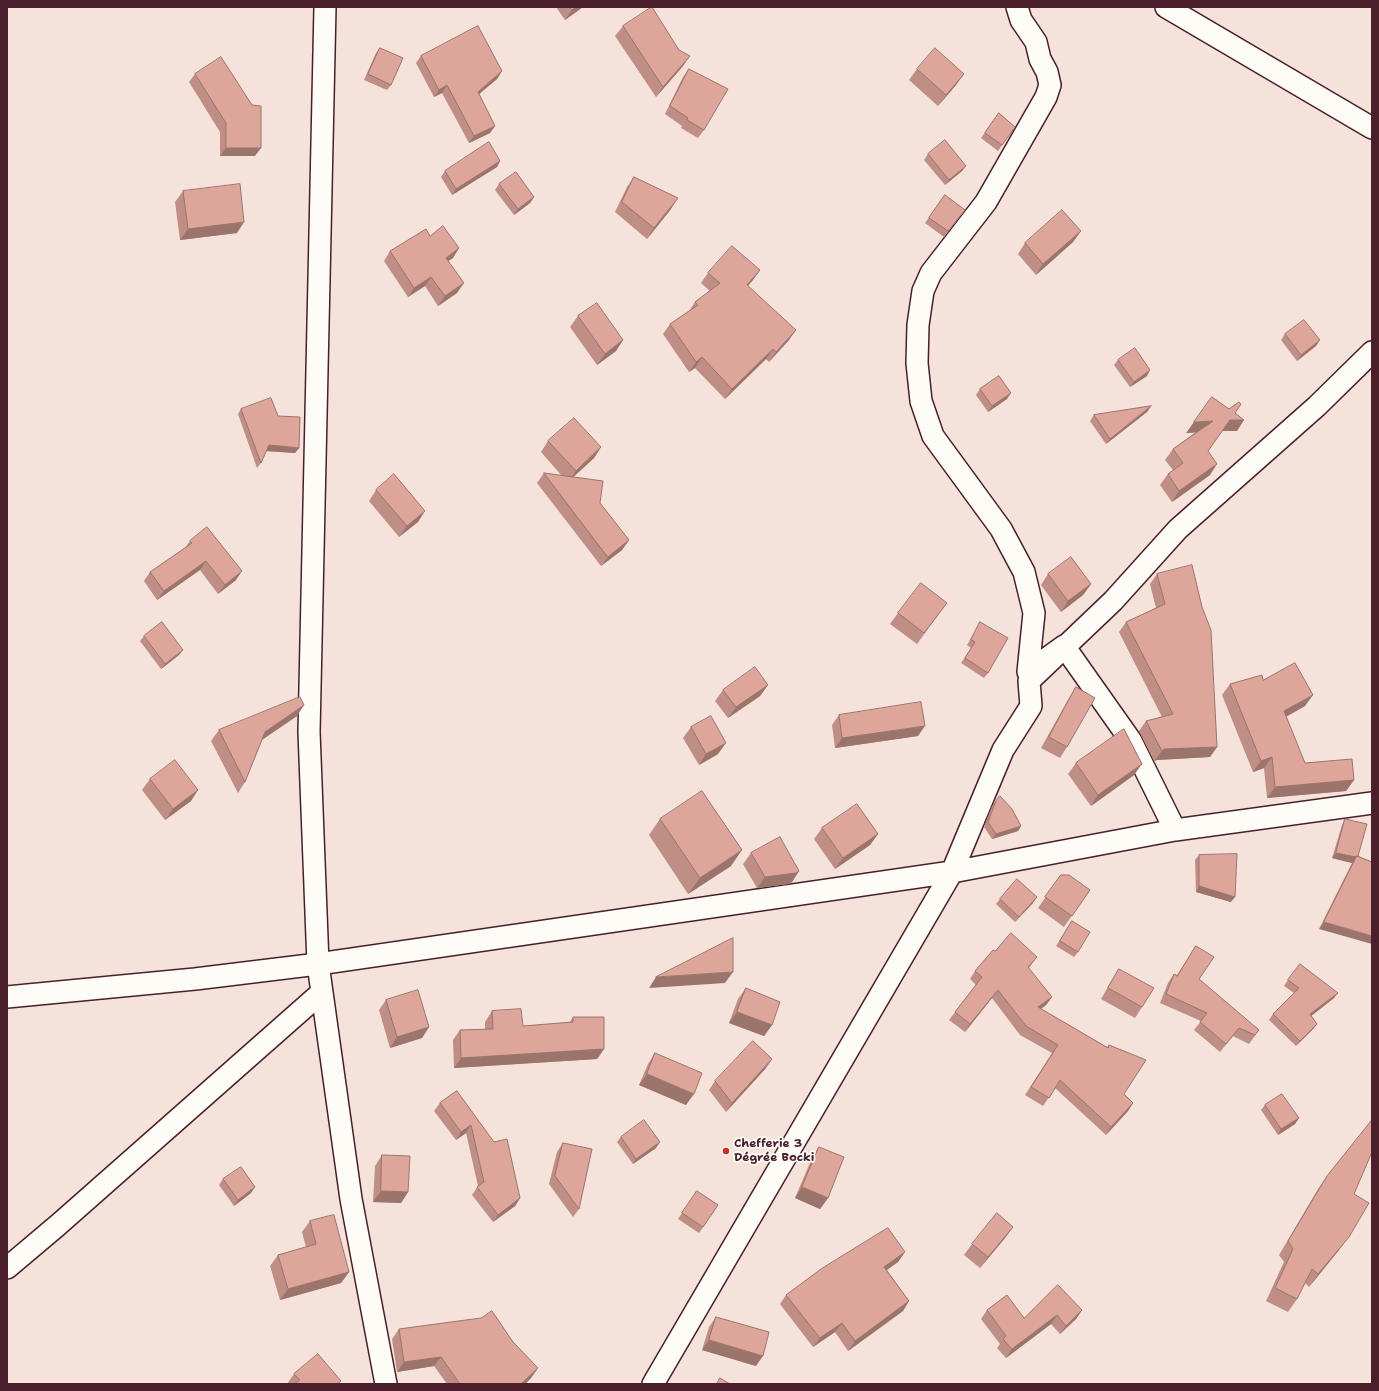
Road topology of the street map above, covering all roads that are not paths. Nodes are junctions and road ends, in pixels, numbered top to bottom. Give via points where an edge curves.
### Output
1 (325, 7) edge
2 (1017, 7) edge
3 (1166, 7) edge
4 (1372, 128) edge
5 (1372, 352) edge
6 (1064, 646) junction
7 (1372, 803) edge
8 (1174, 830) junction
9 (952, 872) junction
10 (318, 964) junction
11 (322, 992) junction
12 (7, 997) edge
13 (7, 1268) edge
14 (386, 1384) edge
15 (653, 1384) edge

1 - 10 street via 309,732
2 - 6 street via 1021,20 1036,42 1050,85 1046,97 986,202 931,272 923,291 918,325 917,363 921,401 933,436 1001,529 1024,572 1034,612 1028,672
3 - 4 street
5 - 6 street via 1317,406 1178,529 1113,601
6 - 8 street via 1131,742
6 - 9 street via 1029,681 1031,706 1003,750
7 - 8 street
8 - 9 street
9 - 10 street
9 - 15 street
10 - 11 street
10 - 12 street
11 - 13 street
11 - 14 street via 350,1199

